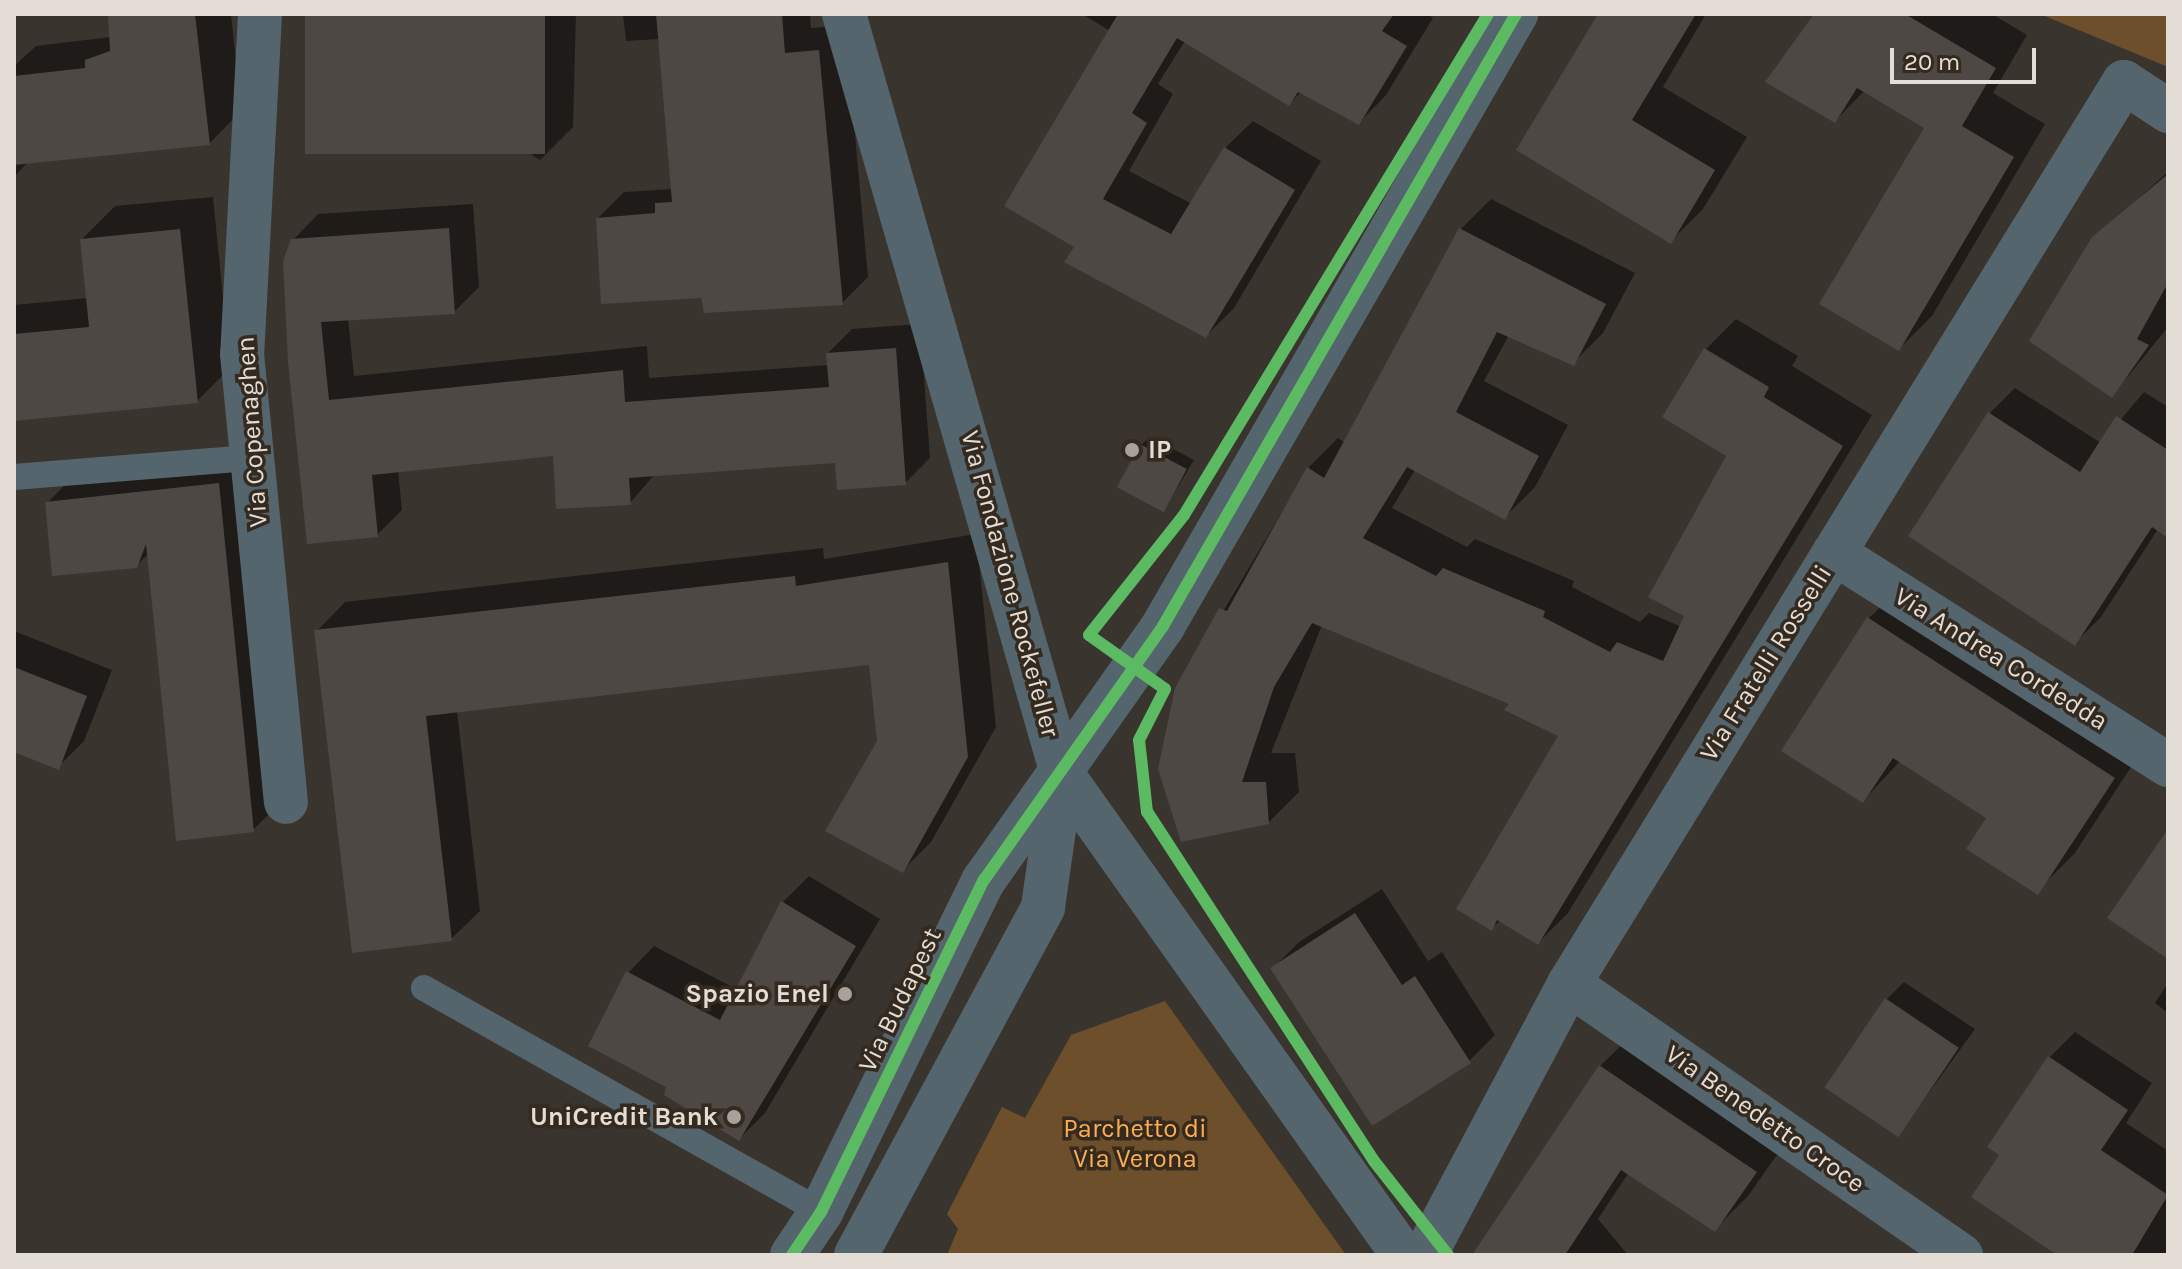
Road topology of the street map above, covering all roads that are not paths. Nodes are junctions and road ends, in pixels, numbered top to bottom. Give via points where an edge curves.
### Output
1 (260, 14) edge
2 (844, 14) edge
3 (1516, 14) edge
4 (2168, 111) edge
5 (252, 458) junction
6 (14, 477) edge
7 (1834, 553) junction
8 (2168, 765) edge
9 (1062, 774) junction
10 (286, 802) dead end
11 (1569, 984) junction
12 (424, 988) dead end
13 (821, 1212) junction
14 (792, 1255) edge
15 (856, 1255) edge
16 (1403, 1255) edge
17 (1425, 1255) edge
18 (1961, 1255) edge

1 - 5 street, Via Copenaghen via 242,354
2 - 9 street, Via Fondazione Rockefeller
3 - 9 street, Via Budapest via 1163,626
4 - 7 street, Via Fratelli Rosselli via 2124,82
5 - 6 lane
5 - 10 street, Via Copenaghen
7 - 8 street, Via Andrea Cordedda
7 - 11 street, Via Fratelli Rosselli
9 - 13 street, Via Budapest via 984,880
9 - 15 street via 1043,907
9 - 16 street, Via Fondazione Rockefeller
11 - 17 street, Via Fratelli Rosselli
11 - 18 street, Via Benedetto Croce
12 - 13 lane
13 - 14 street, Via Budapest

